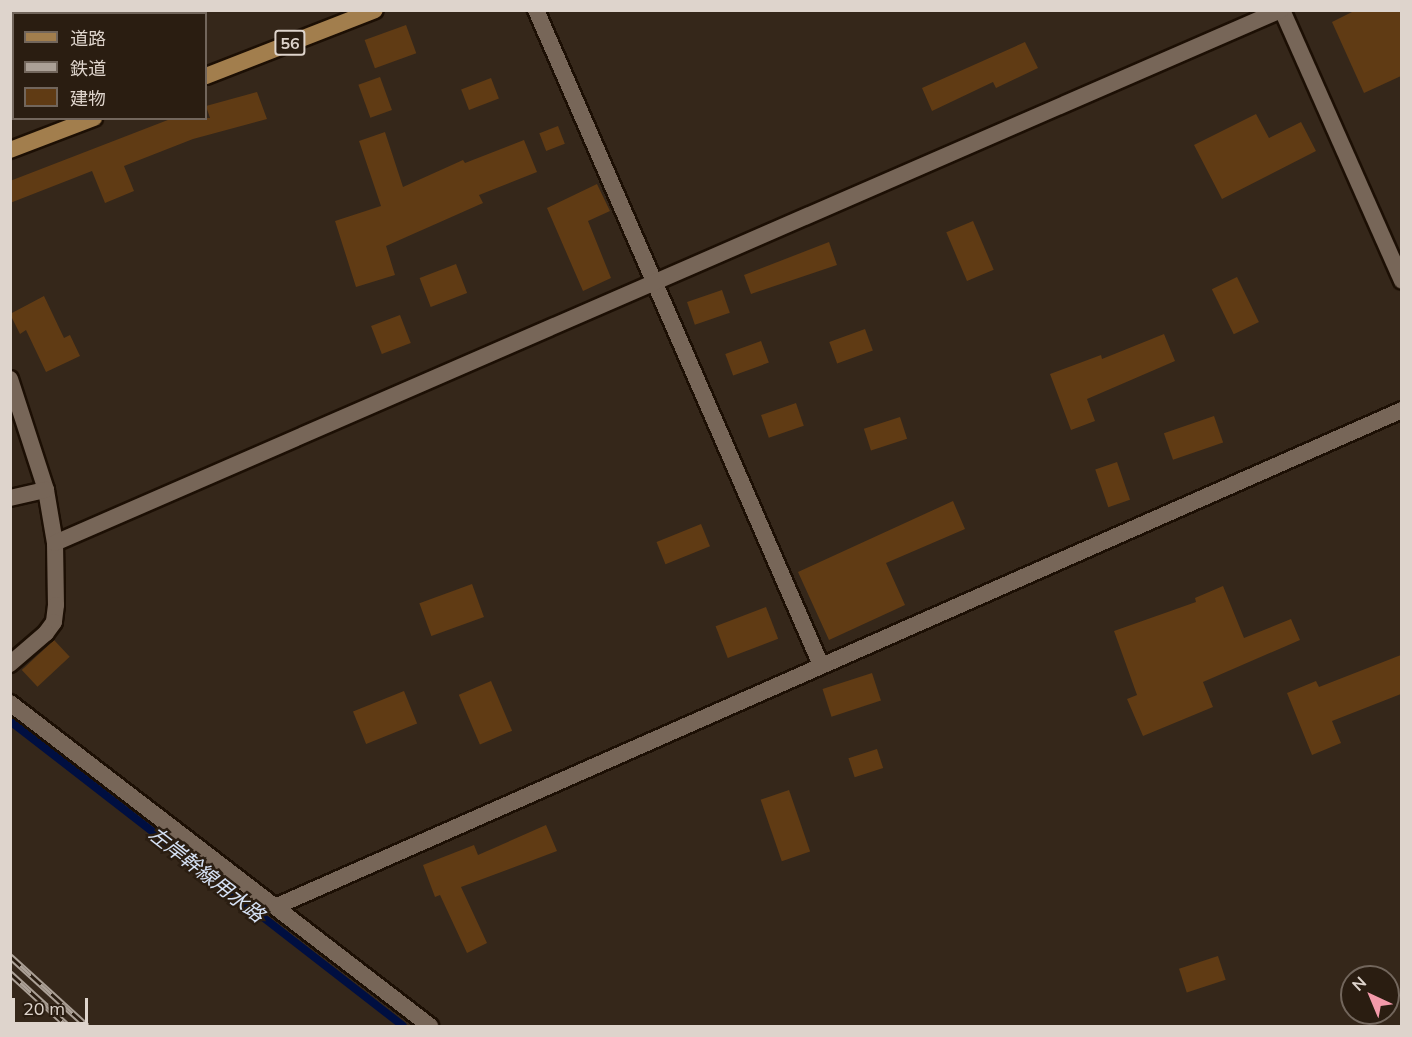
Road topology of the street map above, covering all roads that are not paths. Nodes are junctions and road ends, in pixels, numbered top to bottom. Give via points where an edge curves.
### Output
1 (375, 10) edge
2 (536, 10) edge
3 (1281, 10) edge
4 (207, 76) edge
5 (84, 120) edge
6 (65, 124) edge
7 (10, 150) edge
8 (1401, 280) edge
9 (655, 282) junction
10 (10, 379) edge
11 (1401, 410) edge
12 (46, 490) junction
13 (10, 498) edge
14 (55, 543) junction
15 (10, 664) edge
16 (821, 665) junction
17 (10, 703) edge
18 (277, 906) junction
19 (430, 1026) edge

1 - 4 main road, 56
2 - 9 street
3 - 8 street
3 - 9 street
5 - 6 main road
6 - 7 main road
9 - 14 street
9 - 16 street
10 - 12 street
11 - 16 street
12 - 13 street
12 - 14 street
14 - 15 street via 54,622
16 - 18 street
17 - 18 street
18 - 19 street

